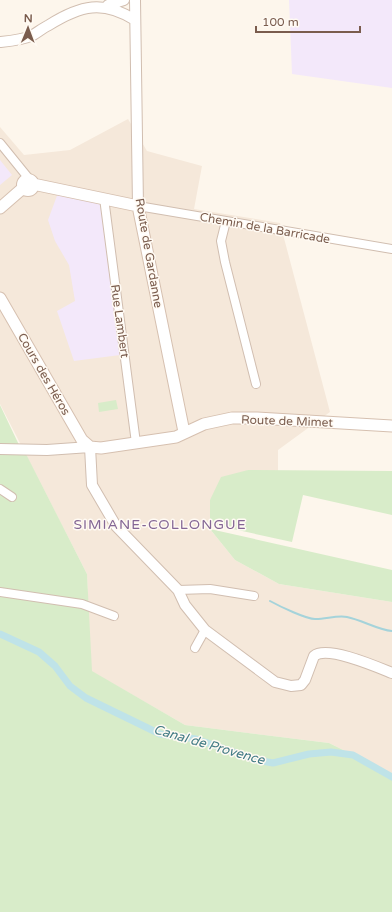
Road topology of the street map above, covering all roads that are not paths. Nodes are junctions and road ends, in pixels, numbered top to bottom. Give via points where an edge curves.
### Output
1 (124, 0) edge
2 (135, 0) edge
3 (108, 5) junction
4 (135, 20) junction
5 (0, 42) edge
6 (0, 143) edge
7 (29, 184) junction
8 (104, 198) junction
9 (138, 206) junction
10 (0, 208) edge
11 (226, 221) junction
12 (392, 249) edge
13 (0, 298) edge
14 (256, 384) dead end
15 (392, 426) edge
16 (184, 432) junction
17 (136, 443) junction
18 (90, 448) junction
19 (0, 449) edge
20 (0, 489) edge
21 (12, 497) dead end
22 (178, 590) junction
23 (0, 592) edge
24 (254, 596) dead end
25 (114, 616) dead end
26 (205, 630) junction
27 (195, 648) dead end
28 (392, 674) edge

1 - 3 street
2 - 4 street, Route de Gardanne
3 - 4 street via 122,10
3 - 5 street via 83,8 49,24 33,35
4 - 9 street, Route de Gardanne
6 - 7 street
7 - 8 main road
7 - 10 main road
8 - 9 main road
8 - 17 street, Rue Lambert
9 - 11 street, Chemin de la Barricade
9 - 16 main road, Route de Gardanne
11 - 12 street, Chemin de la Barricade
11 - 14 street via 221,241
13 - 18 main road, Cours des Héros via 82,440
15 - 16 main road, Route de Mimet via 232,418 204,424
16 - 17 main road, Route de Mimet via 176,437
17 - 18 main road, Route de Mimet
18 - 19 street
18 - 22 street via 92,485 116,526
20 - 21 street
22 - 24 street via 210,589
22 - 26 street via 185,605
23 - 25 street via 82,604
26 - 27 street
26 - 28 street via 275,682 294,686 303,683 312,659 316,654 327,652 371,664

